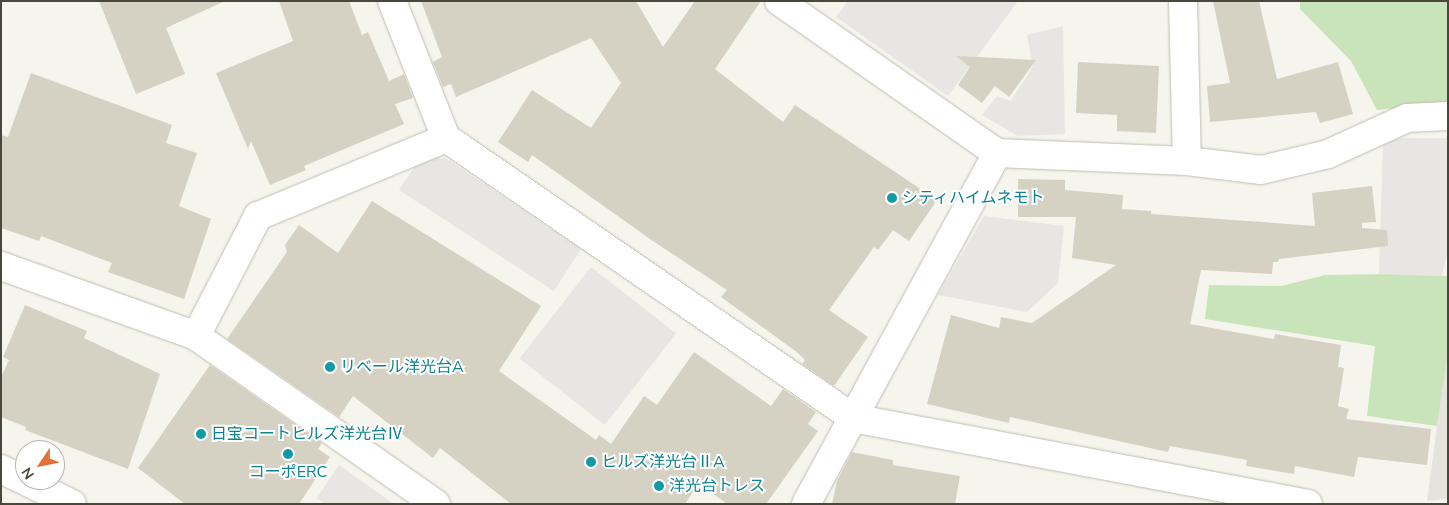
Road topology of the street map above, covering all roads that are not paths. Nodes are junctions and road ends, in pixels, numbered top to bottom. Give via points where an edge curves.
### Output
1 (392, 1) edge
2 (779, 1) edge
3 (1183, 1) edge
4 (1448, 116) edge
5 (446, 138) junction
6 (997, 153) junction
7 (1187, 161) junction
8 (1, 266) edge
9 (196, 336) junction
10 (853, 418) junction
11 (1, 470) edge
12 (72, 504) edge
13 (436, 504) edge
14 (806, 504) edge
15 (1308, 504) edge

1 - 5 street
2 - 6 street
3 - 7 street
4 - 7 street via 1407,118 1328,154 1261,170
5 - 9 street via 258,216
5 - 10 street
6 - 7 street
6 - 10 street
8 - 9 street
9 - 13 street
10 - 14 street
10 - 15 street
11 - 12 street

